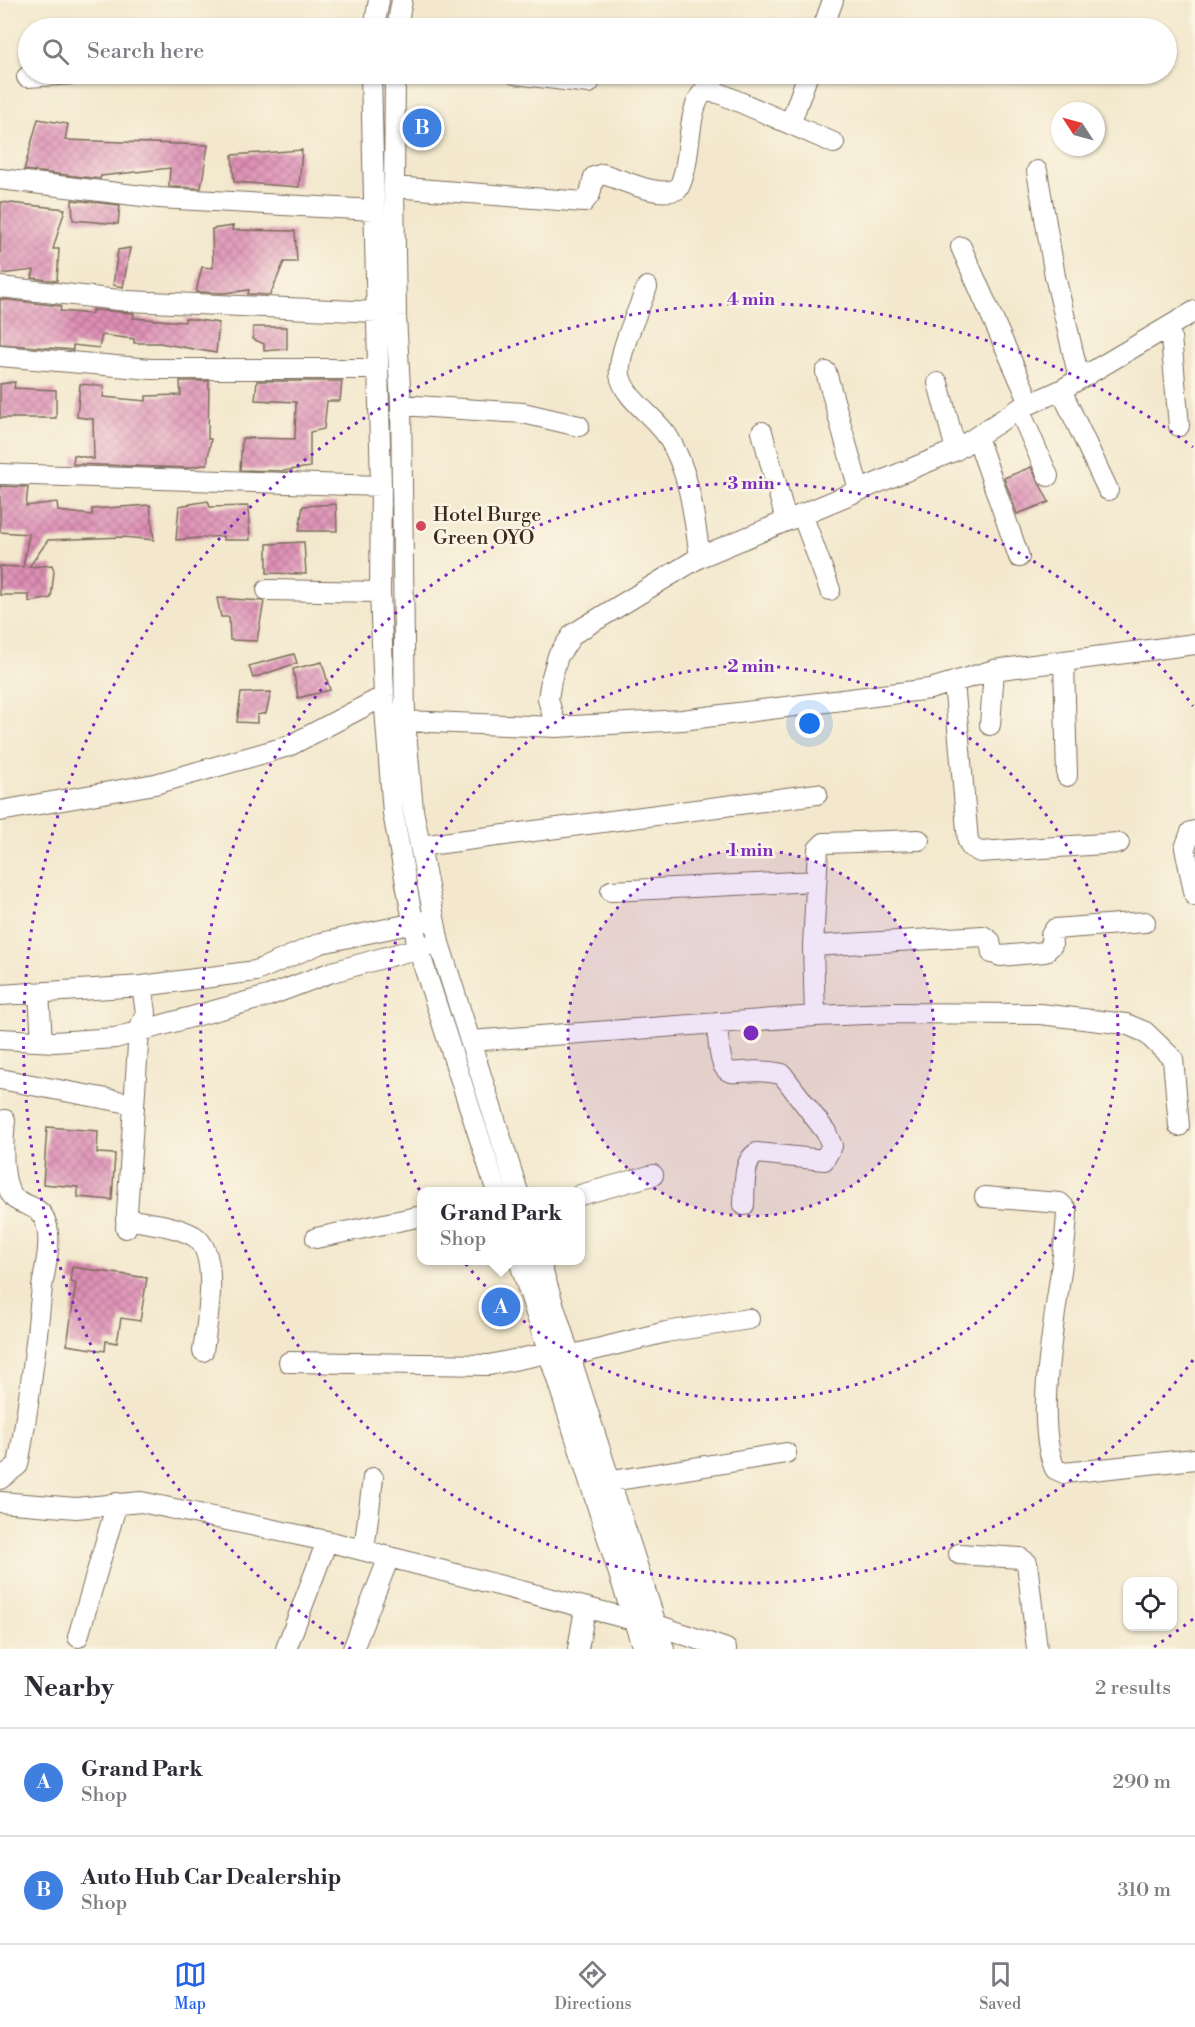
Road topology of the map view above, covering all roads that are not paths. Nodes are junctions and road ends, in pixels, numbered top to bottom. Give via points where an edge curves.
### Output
1 (379, 0) edge
2 (402, 0) edge
3 (833, 0) edge
4 (376, 18) edge
5 (399, 18) edge
6 (830, 18) edge
7 (370, 84) edge
8 (394, 84) edge
9 (804, 84) edge
10 (791, 122) junction
11 (834, 143) dead end
12 (1036, 171) dead end
13 (0, 179) edge
14 (394, 187) junction
15 (374, 210) junction
16 (961, 247) dead end
17 (0, 287) edge
18 (647, 287) dead end
19 (1195, 311) edge
20 (376, 312) junction
21 (1170, 326) junction
22 (0, 356) edge
23 (377, 369) junction
24 (826, 372) dead end
25 (1079, 378) junction
26 (938, 383) dead end
27 (1060, 390) junction
28 (401, 405) junction
29 (1024, 406) junction
30 (579, 426) dead end
31 (1179, 426) dead end
32 (762, 432) dead end
33 (977, 437) junction
34 (956, 450) junction
35 (0, 474) edge
36 (1048, 476) dead end
37 (381, 486) junction
38 (859, 490) junction
39 (1108, 490) dead end
40 (794, 517) junction
41 (700, 557) junction
42 (1019, 557) dead end
43 (267, 590) dead end
44 (831, 590) dead end
45 (380, 592) junction
46 (1195, 644) edge
47 (1064, 662) junction
48 (994, 670) junction
49 (954, 682) junction
50 (384, 696) junction
51 (405, 721) junction
52 (990, 725) dead end
53 (556, 728) junction
54 (1067, 776) dead end
55 (817, 794) dead end
56 (0, 811) edge
57 (1195, 831) edge
58 (919, 840) dead end
59 (1119, 843) dead end
60 (420, 846) junction
61 (815, 881) junction
62 (611, 891) dead end
63 (1195, 896) edge
64 (432, 918) junction
65 (1145, 922) dead end
66 (412, 924) junction
67 (439, 943) junction
68 (813, 946) junction
69 (418, 948) junction
70 (0, 995) edge
71 (143, 1007) junction
72 (40, 1015) junction
73 (815, 1016) junction
74 (717, 1023) junction
75 (0, 1039) edge
76 (470, 1041) junction
77 (0, 1079) edge
78 (134, 1104) junction
79 (5, 1120) dead end
80 (1179, 1126) dead end
81 (653, 1175) dead end
82 (496, 1187) edge
83 (517, 1187) edge
84 (585, 1194) edge
85 (985, 1197) dead end
86 (744, 1204) dead end
87 (417, 1217) edge
88 (316, 1238) dead end
89 (521, 1265) edge
90 (541, 1265) edge
91 (749, 1319) dead end
92 (203, 1352) dead end
93 (548, 1353) junction
94 (569, 1356) junction
95 (289, 1362) dead end
96 (786, 1453) dead end
97 (1195, 1458) edge
98 (373, 1478) dead end
99 (0, 1479) edge
100 (612, 1481) junction
101 (0, 1502) edge
102 (117, 1503) junction
103 (327, 1540) junction
104 (364, 1550) junction
105 (959, 1554) dead end
106 (389, 1557) junction
107 (585, 1609) junction
108 (634, 1620) junction
109 (657, 1625) junction
110 (78, 1637) dead end
111 (285, 1649) edge
112 (353, 1649) edge
113 (578, 1649) edge
114 (643, 1649) edge
115 (664, 1649) edge
116 (726, 1649) edge
117 (1037, 1649) edge

1 - 4 street
2 - 5 street
3 - 6 street
7 - 15 street
8 - 14 street
9 - 10 street
10 - 11 street
10 - 14 street via 719,93 704,92 697,103 685,171 678,189 671,192 603,174 594,177 584,202
12 - 25 street via 1054,276
13 - 15 street via 159,198
14 - 28 street
15 - 20 street
16 - 29 street
17 - 20 street via 128,301
18 - 41 street via 620,373 630,393 657,422 675,451 692,504
19 - 21 street
20 - 23 street
21 - 25 street
21 - 31 street
22 - 23 street via 151,369
23 - 37 street
24 - 38 street
25 - 27 street
26 - 34 street
27 - 29 street
27 - 39 street
28 - 30 street via 523,413
28 - 51 street
29 - 33 street
29 - 36 street
32 - 40 street
33 - 34 street
33 - 42 street
34 - 38 street
35 - 37 street
37 - 45 street
38 - 40 street
40 - 41 street
40 - 44 street
41 - 53 street via 573,634 558,656 550,680 549,699
43 - 45 street
45 - 50 street
46 - 47 street
47 - 48 street
47 - 54 street
48 - 49 street
48 - 52 street
49 - 53 street via 930,689 682,720
49 - 59 street via 971,847 980,852
50 - 56 street via 289,746 155,784
50 - 66 street via 393,813
51 - 53 street
51 - 60 street
55 - 60 street
57 - 63 street via 1185,848
58 - 61 street via 824,843 818,849
60 - 64 street
61 - 62 street
61 - 68 street
64 - 66 street
64 - 67 street
65 - 68 street via 1055,929 1052,945 1045,952 1001,956 992,953 990,941 983,936
66 - 69 street
66 - 71 street via 321,943 256,971
67 - 69 street
67 - 76 street
68 - 73 street
69 - 71 street via 332,972 268,996
69 - 82 street
70 - 72 street
71 - 72 street
71 - 72 street via 115,1038
71 - 78 street
72 - 75 street
73 - 74 street
73 - 80 street via 1040,1014 1126,1024 1145,1032 1173,1059
74 - 76 street
74 - 86 street via 723,1068 730,1073 782,1074 826,1132 832,1146 824,1160 757,1153 751,1156
76 - 83 street
77 - 78 street
78 - 92 street via 126,1223 178,1229 196,1238 207,1250 211,1267
79 - 99 street via 1,1164 6,1189 15,1199 38,1208 46,1223 47,1250 30,1399 18,1465
81 - 84 street
85 - 97 street via 1060,1203 1067,1210 1046,1399 1050,1456 1055,1469 1064,1473
87 - 88 street
89 - 93 street
90 - 94 street
91 - 94 street via 666,1332
93 - 95 street via 489,1365
93 - 108 street
94 - 100 street
96 - 100 street
98 - 104 street
100 - 109 street
101 - 102 street via 76,1508
102 - 103 street via 141,1502
102 - 110 street
103 - 104 street
103 - 111 street
104 - 106 street
105 - 117 street via 1020,1557 1027,1563
106 - 107 street
106 - 112 street
107 - 108 street
107 - 113 street
108 - 114 street
109 - 115 street
109 - 116 street

